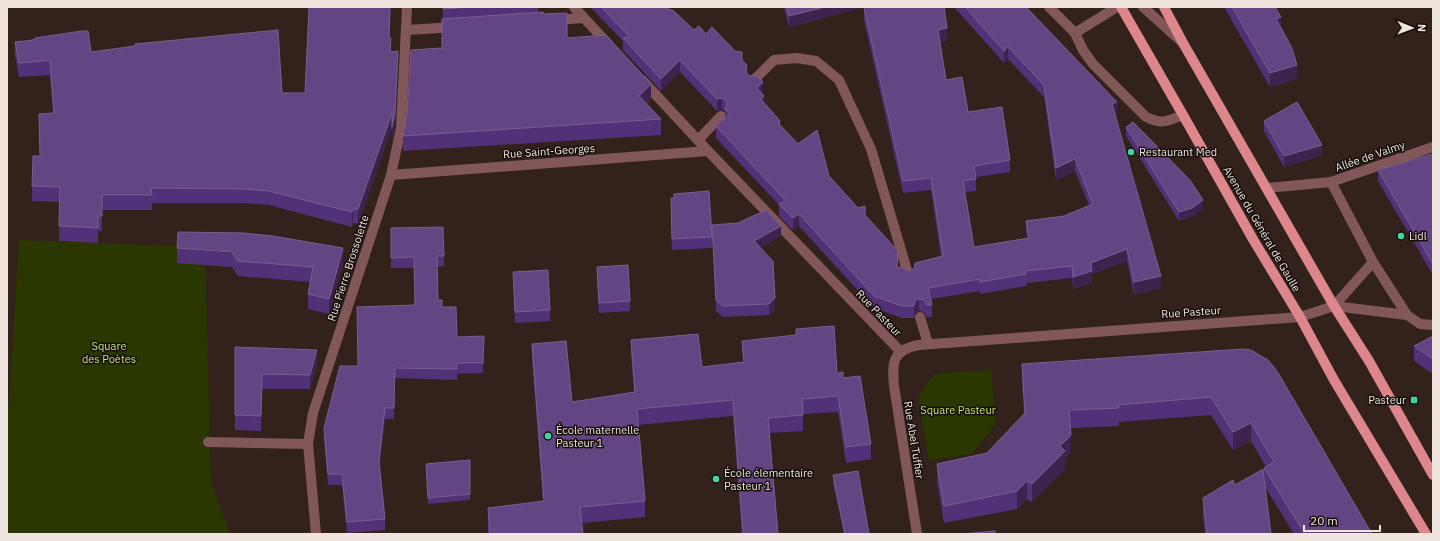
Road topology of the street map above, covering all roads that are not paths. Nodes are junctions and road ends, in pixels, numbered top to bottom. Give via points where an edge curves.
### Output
1 (407, 7) edge
2 (574, 7) edge
3 (1049, 7) edge
4 (1117, 7) edge
5 (1121, 7) edge
6 (1143, 7) edge
7 (1164, 7) edge
8 (584, 18) junction
9 (545, 21) edge
10 (468, 26) edge
11 (407, 30) junction
12 (1074, 33) junction
13 (1183, 43) junction
14 (616, 53) edge
15 (633, 70) edge
16 (752, 82) edge
17 (1183, 115) junction
18 (721, 116) dead end
19 (698, 140) junction
20 (1433, 147) edge
21 (708, 151) junction
22 (391, 175) junction
23 (1331, 182) junction
24 (1266, 188) junction
25 (1373, 262) junction
26 (909, 277) edge
27 (1334, 306) junction
28 (1407, 315) junction
29 (1300, 316) junction
30 (920, 317) dead end
31 (1433, 325) edge
32 (928, 344) junction
33 (900, 351) junction
34 (208, 442) dead end
35 (308, 444) junction
36 (1433, 475) edge
37 (316, 534) edge
38 (917, 534) edge
39 (1426, 534) edge

1 - 11 street, Rue Pierre Brossolette
2 - 8 street
3 - 12 street
4 - 12 street
5 - 17 main road, Avenue du Général de Gaulle
6 - 13 street
7 - 13 main road
8 - 9 street
8 - 14 street
10 - 11 street
11 - 22 street, Rue Pierre Brossolette via 401,128
12 - 17 street via 1093,64 1146,117 1157,122
13 - 24 main road
15 - 19 street, Rue Pasteur
16 - 26 street via 774,60 796,58 816,60 839,80 872,149
17 - 29 main road, Avenue du Général de Gaulle via 1254,241
18 - 19 street
19 - 21 street, Rue Pasteur
20 - 23 street, Allée de Valmy
21 - 22 street, Rue Saint-Georges
21 - 33 street, Rue Pasteur
22 - 35 street, Rue Pierre Brossolette via 312,413
23 - 24 street
23 - 25 street, Allée de Valmy
24 - 27 main road
25 - 27 street
25 - 28 street, Allée de Valmy
27 - 28 street, Allée de Valmy
27 - 29 street, Rue Pasteur
27 - 36 main road via 1369,361
28 - 31 street, Allée de Valmy via 1420,324
29 - 32 street, Rue Pasteur
29 - 39 main road, Avenue du Général de Gaulle via 1334,380
30 - 32 street
32 - 33 street, Rue Pasteur
33 - 38 street, Rue Abel Tuffier via 892,367
34 - 35 street
35 - 37 street, Rue Pierre Brossolette

